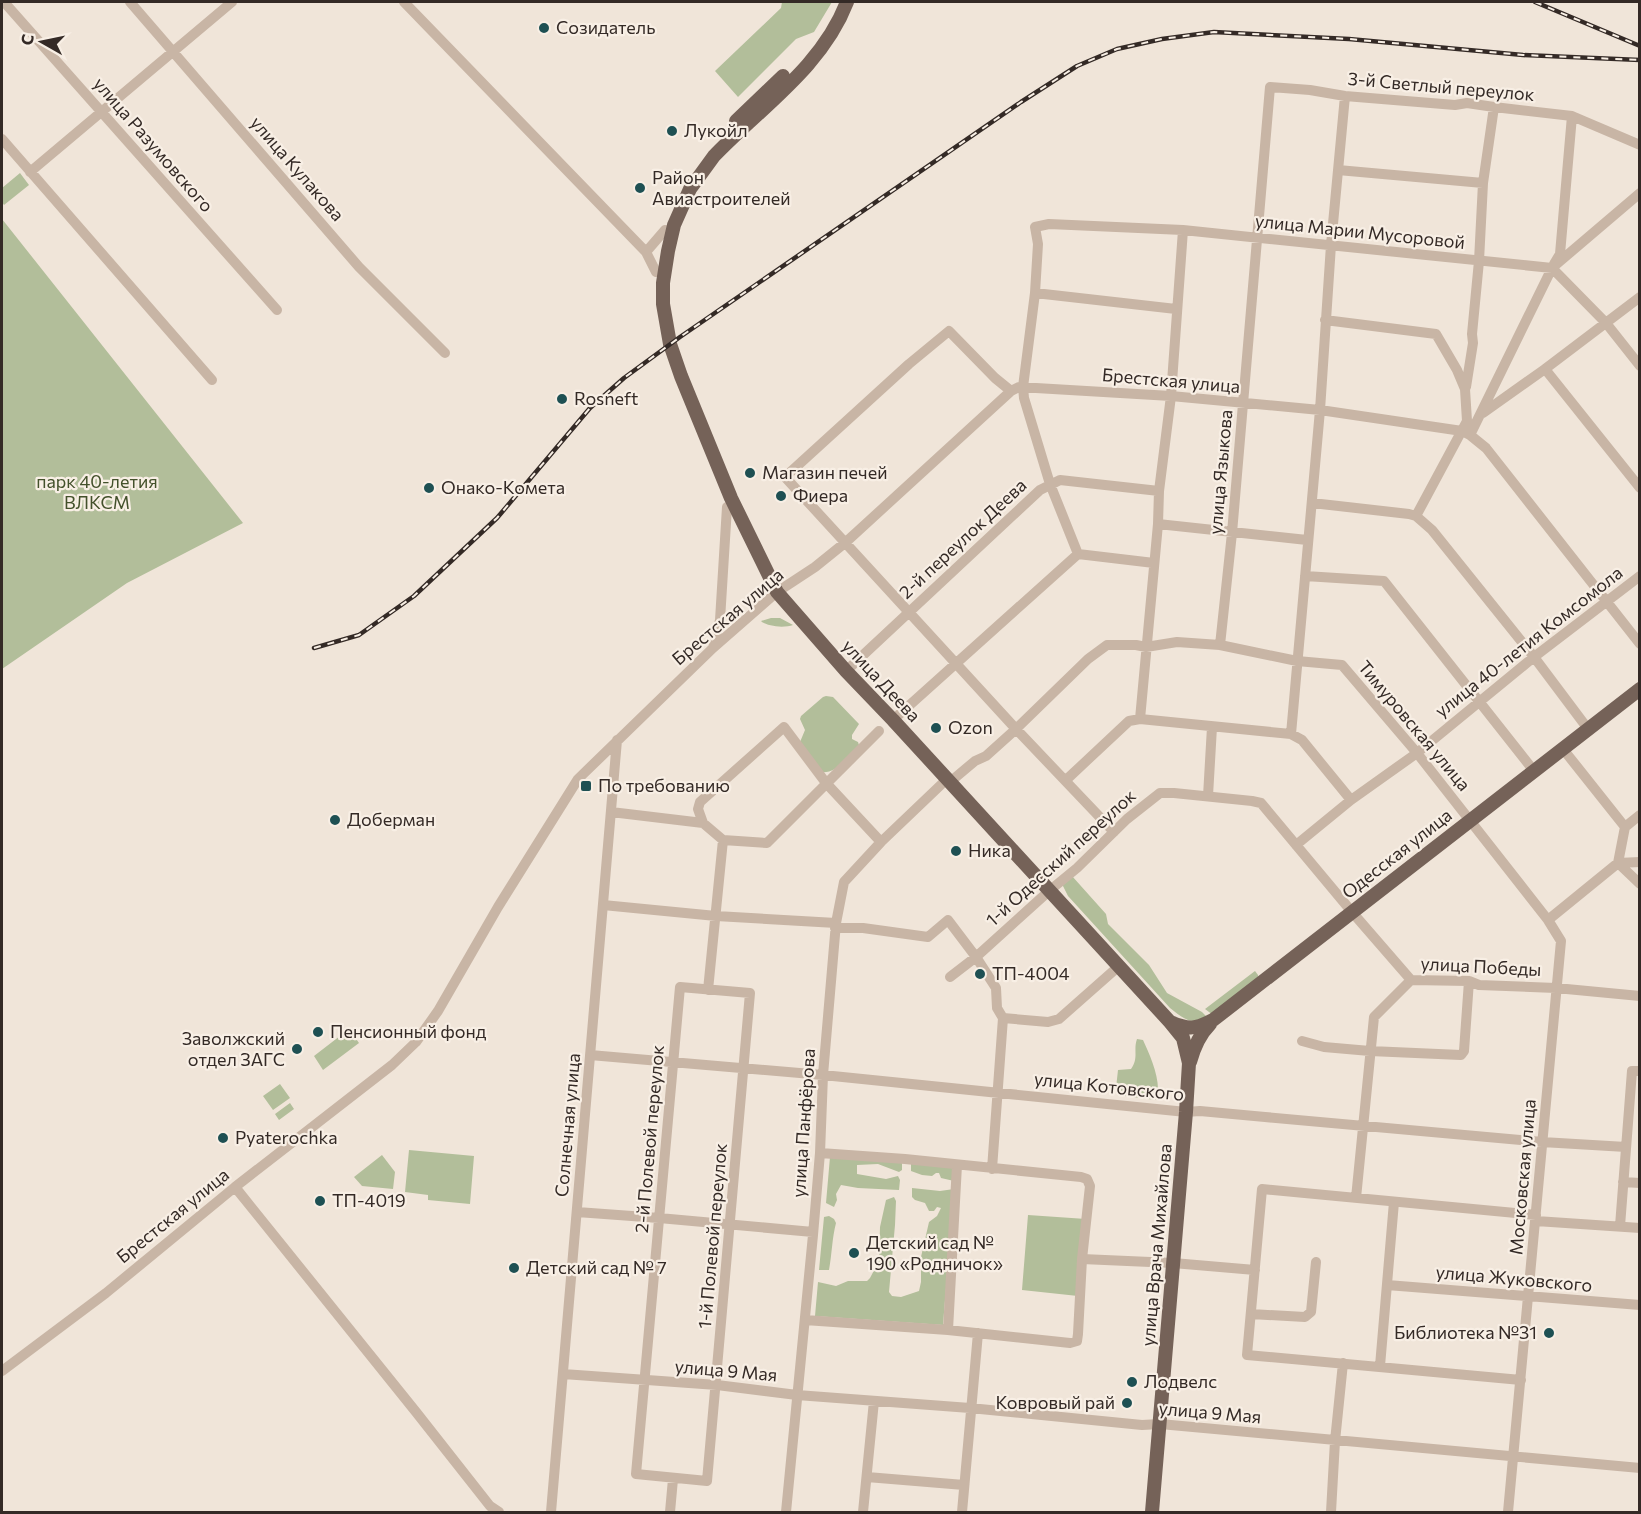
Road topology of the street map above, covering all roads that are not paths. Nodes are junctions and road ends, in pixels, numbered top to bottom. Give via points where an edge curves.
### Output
1 (4, 2) edge
2 (130, 2) edge
3 (232, 2) edge
4 (404, 2) edge
5 (839, 2) edge
6 (847, 2) edge
7 (173, 50) junction
8 (1270, 87) joint
9 (1345, 96) junction
10 (1494, 107) junction
11 (102, 111) junction
12 (1572, 116) junction
13 (2, 139) edge
14 (1640, 146) edge
15 (1338, 170) junction
16 (30, 172) junction
17 (1483, 183) junction
18 (1640, 193) edge
19 (665, 230) junction
20 (1183, 230) junction
21 (1257, 237) junction
22 (1331, 244) junction
23 (646, 252) junction
24 (1479, 261) junction
25 (1552, 268) junction
26 (656, 272) junction
27 (1035, 293) junction
28 (1640, 297) edge
29 (1176, 309) junction
30 (277, 310) dead end
31 (1325, 320) junction
32 (1606, 323) junction
33 (445, 353) dead end
34 (1640, 366) edge
35 (1545, 369) junction
36 (212, 380) dead end
37 (1023, 387) junction
38 (1466, 389) junction
39 (1011, 392) junction
40 (1171, 396) junction
41 (1244, 403) junction
42 (1320, 410) junction
43 (1480, 415) junction
44 (1466, 433) junction
45 (1050, 484) junction
46 (1640, 488) edge
47 (1159, 491) junction
48 (1312, 503) junction
49 (727, 507) junction
50 (1416, 516) junction
51 (1158, 524) junction
52 (1232, 533) junction
53 (1307, 540) junction
54 (846, 542) junction
55 (1078, 554) junction
56 (1154, 563) junction
57 (1305, 576) junction
58 (1640, 576) edge
59 (777, 592) junction
60 (1606, 601) junction
61 (909, 611) junction
62 (1640, 644) edge
63 (1220, 645) junction
64 (1146, 647) junction
65 (713, 648) junction
66 (1534, 657) junction
67 (1297, 661) junction
68 (956, 663) junction
69 (846, 671) junction
70 (1640, 689) edge
71 (1479, 702) junction
72 (1140, 719) junction
73 (893, 720) junction
74 (1212, 727) junction
75 (1016, 729) junction
76 (1588, 729) junction
77 (879, 731) dead end
78 (1291, 735) junction
79 (617, 740) junction
80 (1563, 748) junction
81 (1417, 753) junction
82 (1534, 771) junction
83 (948, 780) junction
84 (1066, 780) junction
85 (826, 783) junction
86 (1208, 796) junction
87 (1351, 800) junction
88 (611, 812) junction
89 (1640, 815) edge
90 (1470, 821) junction
91 (704, 823) junction
92 (1625, 827) junction
93 (1114, 832) junction
94 (723, 840) junction
95 (881, 842) junction
96 (1296, 845) junction
97 (1640, 862) edge
98 (1618, 863) junction
99 (1640, 884) edge
100 (1049, 891) junction
101 (603, 905) junction
102 (1352, 912) junction
103 (716, 916) junction
104 (1548, 920) junction
105 (836, 926) junction
106 (976, 957) junction
107 (1119, 966) junction
108 (950, 977) dead end
109 (1411, 980) junction
110 (1469, 981) junction
111 (1556, 988) junction
112 (708, 990) junction
113 (1640, 996) edge
114 (1003, 1018) junction
115 (1214, 1020) junction
116 (1170, 1022) junction
117 (1302, 1041) dead end
118 (1370, 1051) junction
119 (590, 1055) junction
120 (674, 1062) junction
121 (1189, 1063) junction
122 (744, 1068) junction
123 (1636, 1071) edge
124 (823, 1075) junction
125 (997, 1093) junction
126 (1186, 1112) junction
127 (1634, 1116) edge
128 (1363, 1125) junction
129 (1542, 1142) junction
130 (1626, 1147) junction
131 (820, 1154) junction
132 (957, 1165) junction
133 (992, 1168) junction
134 (1623, 1182) junction
135 (1640, 1183) edge
136 (235, 1187) junction
137 (1356, 1198) junction
138 (1394, 1202) junction
139 (577, 1212) junction
140 (659, 1218) junction
141 (1536, 1218) junction
142 (730, 1224) junction
143 (1620, 1226) junction
144 (1640, 1228) edge
145 (813, 1232) junction
146 (1082, 1258) junction
147 (1316, 1262) dead end
148 (1173, 1263) junction
149 (1255, 1270) junction
150 (1387, 1285) junction
151 (1529, 1296) junction
152 (1640, 1305) edge
153 (1251, 1314) junction
154 (804, 1320) junction
155 (948, 1330) junction
156 (978, 1333) junction
157 (1343, 1363) junction
158 (1380, 1366) junction
159 (2, 1371) edge
160 (563, 1374) junction
161 (645, 1380) junction
162 (1521, 1380) junction
163 (717, 1385) junction
164 (797, 1395) junction
165 (874, 1401) junction
166 (970, 1408) junction
167 (1160, 1424) junction
168 (1335, 1441) junction
169 (1513, 1457) junction
170 (1640, 1468) edge
171 (867, 1477) junction
172 (674, 1479) junction
173 (964, 1485) junction
174 (499, 1512) edge
175 (551, 1512) edge
176 (670, 1512) edge
177 (786, 1512) edge
178 (864, 1512) edge
179 (962, 1512) edge
180 (1152, 1512) edge
181 (1331, 1512) edge
182 (1508, 1512) edge

1 - 11 street, улица Разумовского
2 - 7 street, улица Кулакова
3 - 7 street
4 - 23 street
5 - 19 main road via 810,52 695,165 678,190
6 - 59 main road, улица Деева via 814,59 714,156 690,189 671,236 663,283 670,344 681,376 731,498
7 - 11 street
7 - 33 street, улица Кулакова via 359,267
8 - 9 street, 3-й Светлый переулок
8 - 21 street, улица Языкова
9 - 10 street, 3-й Светлый переулок
9 - 15 street
10 - 12 street, 3-й Светлый переулок
10 - 17 street
11 - 16 street
11 - 30 street, улица Разумовского
12 - 14 street, 3-й Светлый переулок
12 - 25 street via 1560,254
13 - 16 street
15 - 17 street
15 - 22 street
16 - 36 street
17 - 24 street
18 - 25 street
19 - 23 street
19 - 26 main road
20 - 21 street, улица Марии Мусоровой
20 - 27 street, улица Марии Мусоровой via 1049,224 1035,227
20 - 29 street
21 - 22 street, улица Марии Мусоровой
21 - 41 street, улица Языкова
22 - 24 street, улица Марии Мусоровой
22 - 31 street
23 - 26 street
24 - 25 street, улица Марии Мусоровой
24 - 38 street
25 - 32 street
25 - 43 street
26 - 49 main road via 655,310 662,344
27 - 29 street
27 - 37 street
28 - 32 street
29 - 40 street
31 - 38 street via 1436,334
31 - 42 street
32 - 34 street
32 - 35 street
35 - 43 street
35 - 46 street
37 - 39 street, Брестская улица
37 - 40 street, Брестская улица
37 - 45 street
38 - 44 street
39 - 54 street, Брестская улица
39 - 54 street via 949,331 909,364 785,477
40 - 41 street, Брестская улица
40 - 47 street
41 - 42 street, Брестская улица
41 - 52 street, улица Языкова
42 - 44 street, Брестская улица
42 - 48 street
43 - 44 street
44 - 50 street
44 - 60 street via 1486,448
45 - 47 street, 2-й переулок Деева via 1060,480
45 - 55 street
45 - 61 street, 2-й переулок Деева
47 - 51 street
48 - 50 street
48 - 53 street
49 - 59 main road via 760,574
49 - 65 street via 720,620
50 - 66 street via 1432,530
51 - 52 street
51 - 56 street
52 - 53 street
52 - 63 street, улица Языкова
53 - 57 street
54 - 59 street, Брестская улица
54 - 61 street
55 - 56 street
55 - 68 street
56 - 64 street
57 - 67 street
57 - 71 street via 1384,581
58 - 60 street, улица 40-летия Комсомола
59 - 65 street, Брестская улица
59 - 69 main road, улица Деева
60 - 62 street
60 - 66 street, улица 40-летия Комсомола
61 - 68 street
61 - 69 street, 2-й переулок Деева
63 - 64 street, Тимуровская улица via 1178,642
63 - 67 street, Тимуровская улица
64 - 72 street
64 - 75 street, Тимуровская улица via 1107,645
65 - 79 street, Брестская улица
66 - 71 street, улица 40-летия Комсомола
66 - 76 street
67 - 78 street
67 - 81 street, Тимуровская улица via 1342,665
68 - 73 street
68 - 75 street
69 - 73 main road, улица Деева
70 - 76 main road, Одесская улица
71 - 81 street, улица 40-летия Комсомола
71 - 82 street
72 - 74 street
72 - 84 street via 1128,721
73 - 83 main road, улица Деева
74 - 78 street
74 - 86 street
75 - 83 street, Тимуровская улица via 986,756
75 - 84 street
76 - 80 main road, Одесская улица
77 - 85 street
78 - 87 street via 1302,740
79 - 88 street, Солнечная улица
79 - 136 street, Брестская улица via 578,779 416,1042
80 - 82 main road, Одесская улица
80 - 92 street
81 - 87 street, улица 40-летия Комсомола
81 - 90 street, Тимуровская улица
82 - 90 main road, Одесская улица
83 - 95 street, улица Панфёрова
83 - 100 main road, улица Деева
84 - 93 street
85 - 91 street via 784,728 700,802 698,809
85 - 94 street via 767,843
85 - 95 street
86 - 93 street, 1-й Одесский переулок via 1160,793
86 - 96 street, 1-й Одесский переулок via 1261,803
87 - 96 street, улица 40-летия Комсомола
88 - 91 street
88 - 101 street, Солнечная улица
89 - 92 street
90 - 102 main road, Одесская улица
90 - 104 street
91 - 94 street
92 - 98 street
93 - 100 street, 1-й Одесский переулок
94 - 103 street
95 - 105 street, улица Панфёрова via 844,882
96 - 102 street, 1-й Одесский переулок
97 - 98 street
98 - 99 street
98 - 104 street
100 - 106 street, 1-й Одесский переулок
100 - 107 main road, улица Деева
101 - 103 street
101 - 119 street, Солнечная улица
102 - 109 street, 1-й Одесский переулок
102 - 115 main road, Одесская улица
103 - 105 street
103 - 112 street
104 - 111 street, Московская улица via 1561,941
105 - 106 street via 928,937 948,920
105 - 124 street, улица Панфёрова
106 - 108 street, 1-й Одесский переулок
106 - 114 street via 996,988 997,1008
107 - 114 street via 1059,1019 1048,1022
107 - 116 main road, улица Деева
109 - 110 street, улица Победы
109 - 118 street, улица Победы via 1374,1017
110 - 111 street, улица Победы via 1479,985
110 - 118 street via 1461,1054
111 - 113 street, улица Победы
111 - 129 street, Московская улица
112 - 120 street, 2-й Полевой переулок via 680,987
112 - 122 street, 1-й Полевой переулок via 750,993
114 - 125 street
115 - 116 main road, Одесская улица via 1192,1028
115 - 121 main road via 1202,1032
116 - 121 main road, улица Врача Михайлова via 1183,1038
117 - 118 street
118 - 128 street, улица Победы
119 - 120 street, улица Котовского
119 - 139 street, Солнечная улица
120 - 122 street, улица Котовского
120 - 140 street, 2-й Полевой переулок
121 - 126 main road, улица Врача Михайлова
122 - 124 street, улица Котовского
122 - 142 street, 1-й Полевой переулок
123 - 127 street
124 - 125 street, улица Котовского
124 - 131 street, улица Панфёрова
125 - 126 street, улица Котовского
125 - 133 street
126 - 128 street, улица Котовского
126 - 148 main road, улица Врача Михайлова
127 - 130 street
128 - 129 street, улица Котовского
128 - 137 street, улица Победы
129 - 130 street, улица Котовского
129 - 141 street, Московская улица
130 - 134 street
131 - 132 street
131 - 145 street, улица Панфёрова
132 - 133 street
132 - 155 street
133 - 146 street via 1087,1179 1090,1186
134 - 135 street
134 - 143 street
136 - 159 street, Брестская улица via 106,1293
136 - 174 street via 490,1506
137 - 138 street
137 - 149 street via 1262,1189
138 - 141 street
138 - 150 street
139 - 140 street
139 - 160 street, Солнечная улица
140 - 142 street
140 - 161 street, 2-й Полевой переулок
141 - 143 street
141 - 151 street, Московская улица
142 - 145 street
142 - 163 street, 1-й Полевой переулок
143 - 144 street
145 - 154 street, улица Панфёрова
146 - 148 street
146 - 156 street via 1077,1341 1070,1344
147 - 153 street via 1311,1312 1305,1317
148 - 149 street
148 - 167 main road, улица Врача Михайлова
149 - 153 street
150 - 151 street, улица Жуковского
150 - 158 street
151 - 152 street, улица Жуковского
151 - 162 street, Московская улица
153 - 157 street via 1247,1355
154 - 155 street
154 - 164 street, улица Панфёрова
155 - 156 street
156 - 166 street
157 - 158 street
157 - 168 street
158 - 162 street
160 - 161 street, улица 9 Мая
160 - 175 street, Солнечная улица
161 - 163 street, улица 9 Мая
161 - 172 street, 2-й Полевой переулок via 636,1474
162 - 169 street, Московская улица
163 - 164 street, улица 9 Мая
163 - 172 street, 1-й Полевой переулок via 707,1481
164 - 165 street, улица 9 Мая
164 - 177 street, улица Панфёрова
165 - 166 street, улица 9 Мая
165 - 171 street
166 - 167 street, улица 9 Мая
166 - 173 street
167 - 168 street, улица 9 Мая
167 - 180 main road, улица Врача Михайлова
168 - 169 street, улица 9 Мая
168 - 181 street
169 - 170 street, улица 9 Мая
169 - 182 street, Московская улица
171 - 173 street
171 - 178 street
172 - 176 street
173 - 179 street

